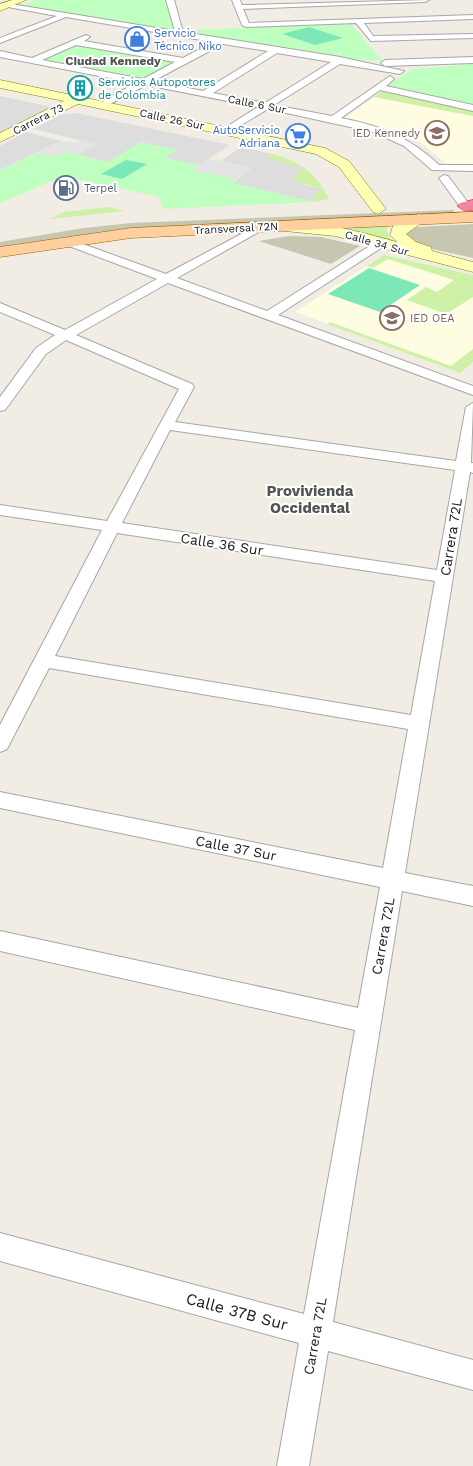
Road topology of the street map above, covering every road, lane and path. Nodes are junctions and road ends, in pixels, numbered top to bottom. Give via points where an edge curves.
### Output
1 (21, 0) edge
2 (170, 0) edge
3 (425, 0) edge
4 (237, 3) edge
5 (4, 7) edge
6 (65, 15) junction
7 (473, 17) edge
8 (358, 21) junction
9 (115, 24) junction
10 (180, 34) junction
11 (473, 36) edge
12 (223, 40) junction
13 (0, 41) edge
14 (75, 42) junction
15 (277, 49) junction
16 (0, 54) edge
17 (34, 60) junction
18 (340, 60) junction
19 (473, 60) edge
20 (183, 62) junction
21 (412, 62) junction
22 (358, 63) junction
23 (400, 71) junction
24 (144, 82) junction
25 (0, 84) edge
26 (379, 87) junction
27 (0, 90) edge
28 (205, 94) junction
29 (72, 102) junction
30 (108, 102) dead end
31 (267, 106) junction
32 (473, 108) edge
33 (335, 118) junction
34 (226, 131) junction
35 (0, 138) edge
36 (301, 150) junction
37 (473, 168) edge
38 (333, 175) dead end
39 (444, 178) dead end
40 (378, 209) junction
41 (471, 209) edge
42 (420, 219) junction
43 (279, 225) junction
44 (260, 227) junction
45 (0, 237) edge
46 (65, 241) junction
47 (380, 244) junction
48 (0, 252) edge
49 (473, 261) edge
50 (473, 267) edge
51 (166, 278) junction
52 (0, 308) edge
53 (268, 316) junction
54 (63, 335) junction
55 (473, 391) edge
56 (1, 405) edge
57 (473, 407) edge
58 (166, 425) junction
59 (468, 468) edge
60 (0, 510) edge
61 (111, 527) junction
62 (444, 577) junction
63 (45, 661) junction
64 (420, 724) junction
65 (0, 744) edge
66 (0, 800) edge
67 (393, 880) junction
68 (473, 896) edge
69 (0, 941) edge
70 (369, 1022) junction
71 (0, 1248) edge
72 (316, 1333) junction
73 (473, 1375) edge
74 (293, 1466) edge

1 - 5 main road
2 - 10 street
3 - 4 street
4 - 8 street via 246,25
5 - 6 street
6 - 9 street
6 - 13 street
7 - 8 street
8 - 11 street via 371,40
9 - 10 street
9 - 14 street
10 - 12 street
12 - 15 street
12 - 20 street
14 - 17 street
14 - 20 street
15 - 18 street
15 - 28 street
16 - 17 street, Calle 6 Sur
17 - 24 street, Calle 6 Sur
18 - 22 street
18 - 31 street
19 - 21 street
20 - 24 street
21 - 22 street
21 - 23 street
22 - 23 street
23 - 26 street
24 - 28 street, Calle 6 Sur
24 - 30 street
25 - 29 main road, Calle 26 Sur
26 - 32 street
26 - 33 street
27 - 29 main road, Calle 26 Sur
28 - 31 street, Calle 6 Sur
29 - 34 main road, Calle 26 Sur
29 - 35 main road, Carrera 73
29 - 36 main road, Calle 26 Sur
31 - 33 street, Calle 6 Sur
31 - 34 street
33 - 37 street, Calle 6 Sur via 370,127 403,141 415,147 436,168
34 - 36 main road, Calle 26 Sur
36 - 38 main road, Calle 26 Sur via 322,162
36 - 40 main road, Calle 26 Sur via 339,160
39 - 41 street
40 - 41 main road, Transversal 72N
40 - 45 main road, Transversal 72N via 130,219
41 - 42 main road, Transversal 72N
42 - 43 main road, Transversal 72N
42 - 49 main road, Calle 34 Sur via 399,229 402,241
43 - 44 main road, Transversal 72N
43 - 47 main road, Calle 34 Sur via 336,231
44 - 46 main road, Transversal 72N via 131,233
44 - 51 street
46 - 48 main road, Transversal 72N
46 - 51 street
47 - 50 main road, Calle 34 Sur
47 - 53 street
51 - 53 street
51 - 54 street
52 - 54 street
53 - 55 street
54 - 56 street via 41,351
54 - 58 street via 187,387
57 - 59 street, Carrera 72L
58 - 59 street
58 - 61 street
59 - 62 street, Carrera 72L
60 - 61 street, Calle 36 Sur
61 - 62 street, Calle 36 Sur
61 - 63 street
62 - 64 street, Carrera 72L
63 - 64 street
63 - 65 street
64 - 67 street, Carrera 72L
66 - 67 street, Calle 37 Sur
67 - 68 street, Calle 37 Sur
67 - 70 street, Carrera 72L
69 - 70 street
70 - 72 street, Carrera 72L
71 - 72 street, Calle 37B Sur
72 - 73 street, Calle 37B Sur
72 - 74 street, Carrera 72L

